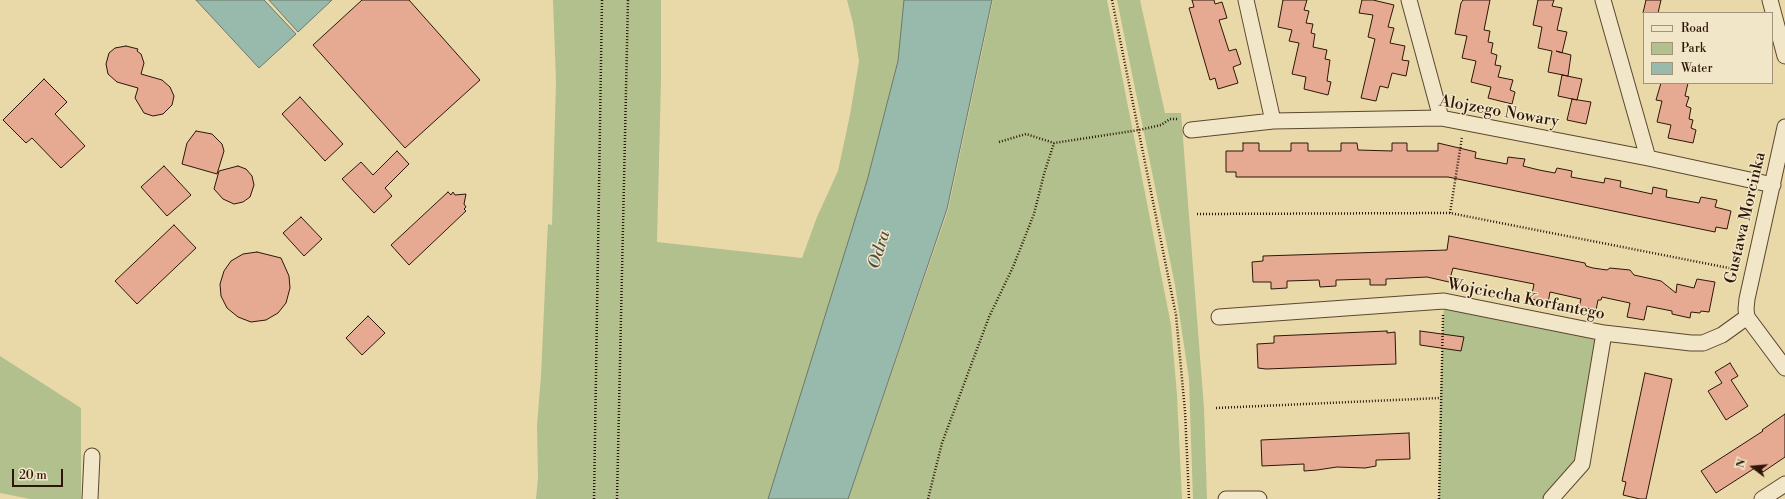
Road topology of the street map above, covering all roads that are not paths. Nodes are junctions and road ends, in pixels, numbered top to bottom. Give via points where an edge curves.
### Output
1 (1246, 0) edge
2 (1409, 0) edge
3 (1603, 0) edge
4 (1770, 0) edge
5 (1785, 56) edge
6 (1442, 118) junction
7 (1273, 121) junction
8 (1785, 127) edge
9 (1191, 130) dead end
10 (1648, 158) junction
11 (1773, 185) junction
12 (1219, 317) dead end
13 (1747, 317) junction
14 (1604, 333) junction
15 (1785, 368) edge
16 (92, 456) dead end
17 (1785, 484) edge
18 (90, 499) edge
19 (1226, 499) edge
20 (1259, 499) edge
21 (1552, 499) edge
22 (1762, 499) edge

1 - 7 street
2 - 6 street
3 - 10 street
4 - 5 street
6 - 7 street, Alojzego Nowary
6 - 10 street, Alojzego Nowary
7 - 9 street, Alojzego Nowary
8 - 11 street, Gustawa Morcinka
10 - 11 street, Alojzego Nowary
11 - 13 street, Gustawa Morcinka via 1747,298
12 - 14 street, Wojciecha Korfantego via 1444,301
13 - 14 street, Wojciecha Korfantego via 1722,335 1703,343
13 - 15 street
14 - 21 street via 1582,464
16 - 18 street
17 - 22 street
19 - 20 street

